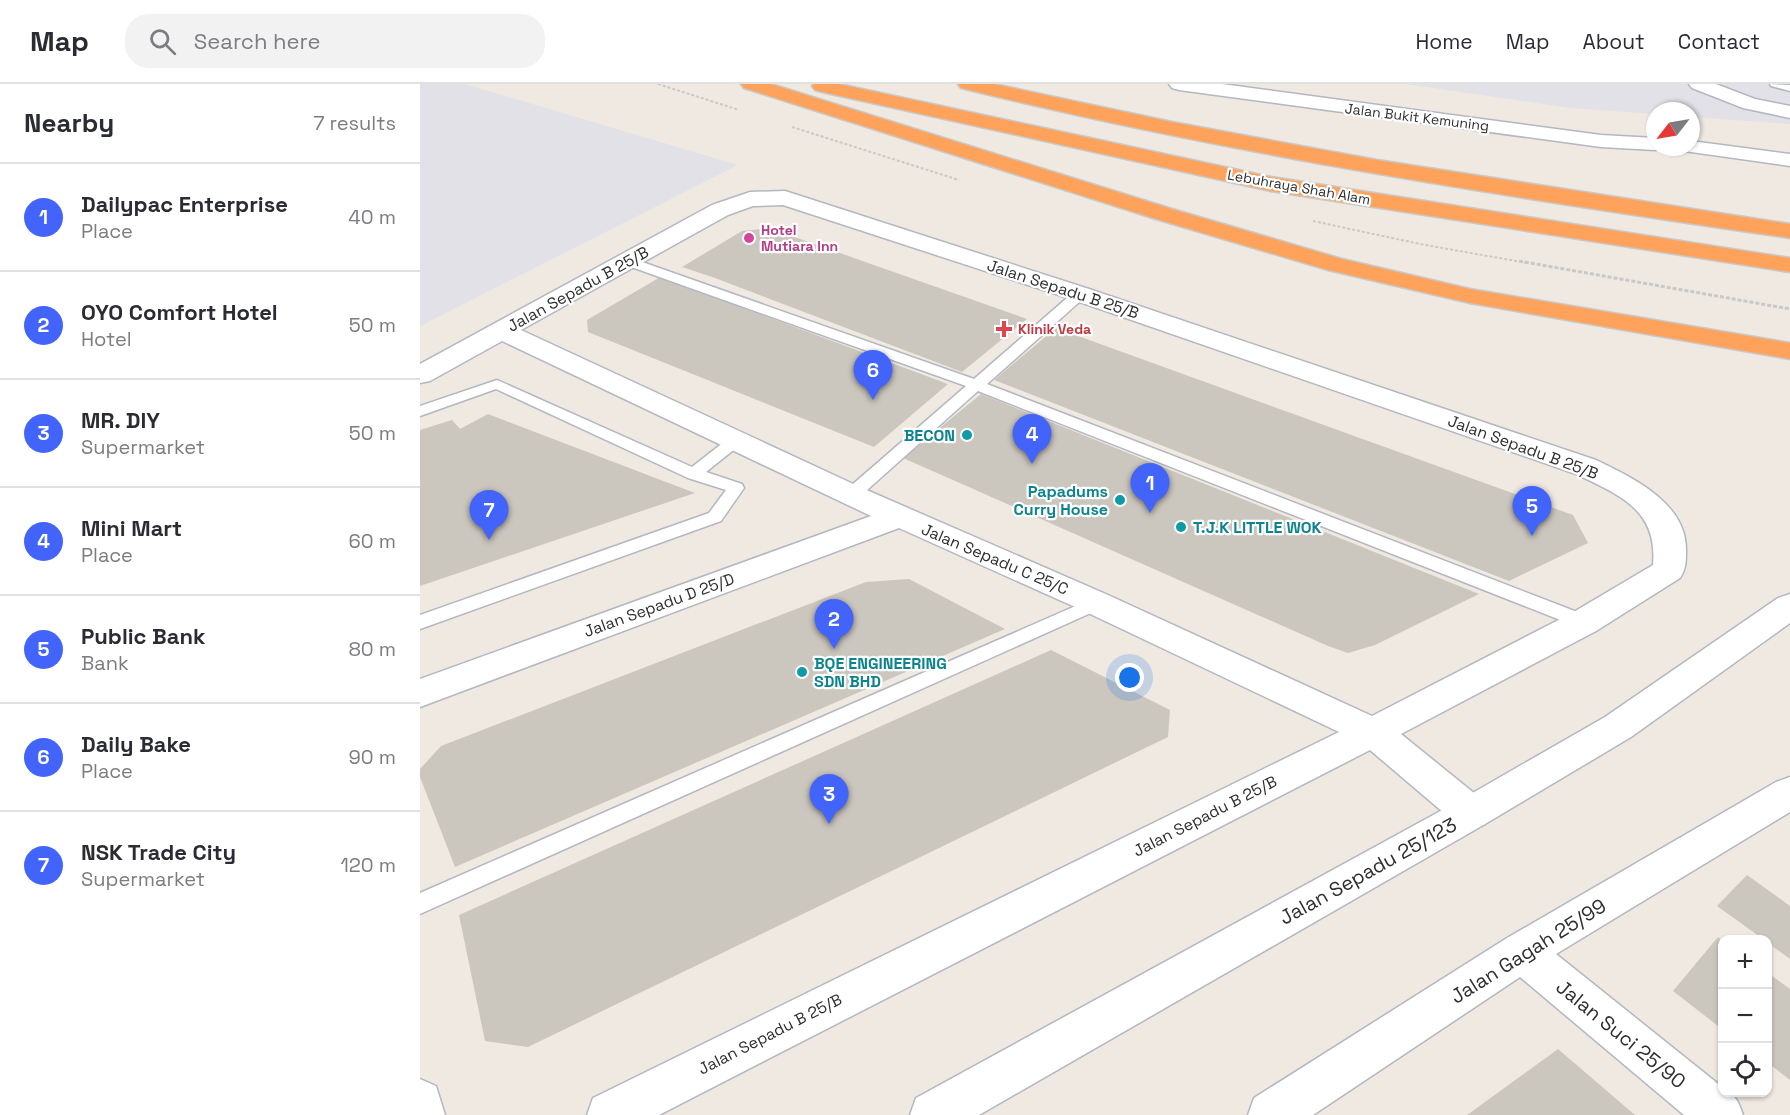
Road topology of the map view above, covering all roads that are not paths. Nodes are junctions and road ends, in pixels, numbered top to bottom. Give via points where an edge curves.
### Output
1 (751, 84) edge
2 (813, 84) edge
3 (968, 84) edge
4 (1179, 84) edge
5 (1699, 84) edge
6 (1775, 84) edge
7 (1790, 88) edge
8 (1790, 112) edge
9 (1646, 144) edge
10 (1700, 146) edge
11 (1700, 147) edge
12 (1790, 147) edge
13 (1790, 160) edge
14 (1790, 231) edge
15 (628, 261) junction
16 (1790, 265) edge
17 (1080, 294) junction
18 (502, 331) junction
19 (1790, 353) edge
20 (420, 375) edge
21 (976, 385) junction
22 (420, 411) edge
23 (735, 441) junction
24 (694, 474) junction
25 (851, 495) junction
26 (899, 517) junction
27 (1096, 603) junction
28 (1790, 606) edge
29 (420, 622) edge
30 (1584, 622) junction
31 (420, 693) edge
32 (1372, 732) junction
33 (1790, 793) edge
34 (1471, 813) junction
35 (420, 904) edge
36 (1522, 952) junction
37 (420, 1102) edge
38 (422, 1115) edge
39 (610, 1115) edge
40 (933, 1115) edge
41 (1270, 1115) edge
42 (1720, 1115) edge

1 - 19 highway via 1336,265 1470,296
2 - 16 highway, Lebuhraya Shah Alam via 1271,184
3 - 14 highway via 1117,118 1377,167
4 - 9 street, Jalan Bukit Kemuning via 1601,141
5 - 8 street via 1750,104
6 - 7 lane
10 - 12 street
11 - 13 street
15 - 17 street, Jalan Sepadu B 25/B via 720,210 750,200 785,198
15 - 18 street, Jalan Sepadu B 25/B
15 - 21 lane
17 - 21 lane
17 - 30 street, Jalan Sepadu B 25/B via 1586,467 1630,489 1660,516 1670,539 1669,570
18 - 20 street, Jalan Sepadu B 25/B
18 - 23 street, Jalan Sepadu C 25/C
21 - 25 lane
21 - 30 lane
22 - 24 lane via 497,384
23 - 24 lane
23 - 25 street, Jalan Sepadu C 25/C
24 - 29 lane via 736,488 715,517
25 - 26 street, Jalan Sepadu C 25/C
26 - 27 street, Jalan Sepadu C 25/C
26 - 31 street, Jalan Sepadu D 25/D
27 - 32 street, Jalan Sepadu C 25/C
27 - 35 lane
28 - 34 street, Jalan Sepadu 25/123 via 1618,727
30 - 32 street, Jalan Sepadu B 25/B
32 - 34 street, Jalan Sepadu C 25/C
32 - 39 street, Jalan Sepadu B 25/B
33 - 36 street, Jalan Gagah 25/99
34 - 40 street, Jalan Sepadu 25/123
36 - 41 street, Jalan Gagah 25/99
36 - 42 street, Jalan Suci 25/90
37 - 38 street

